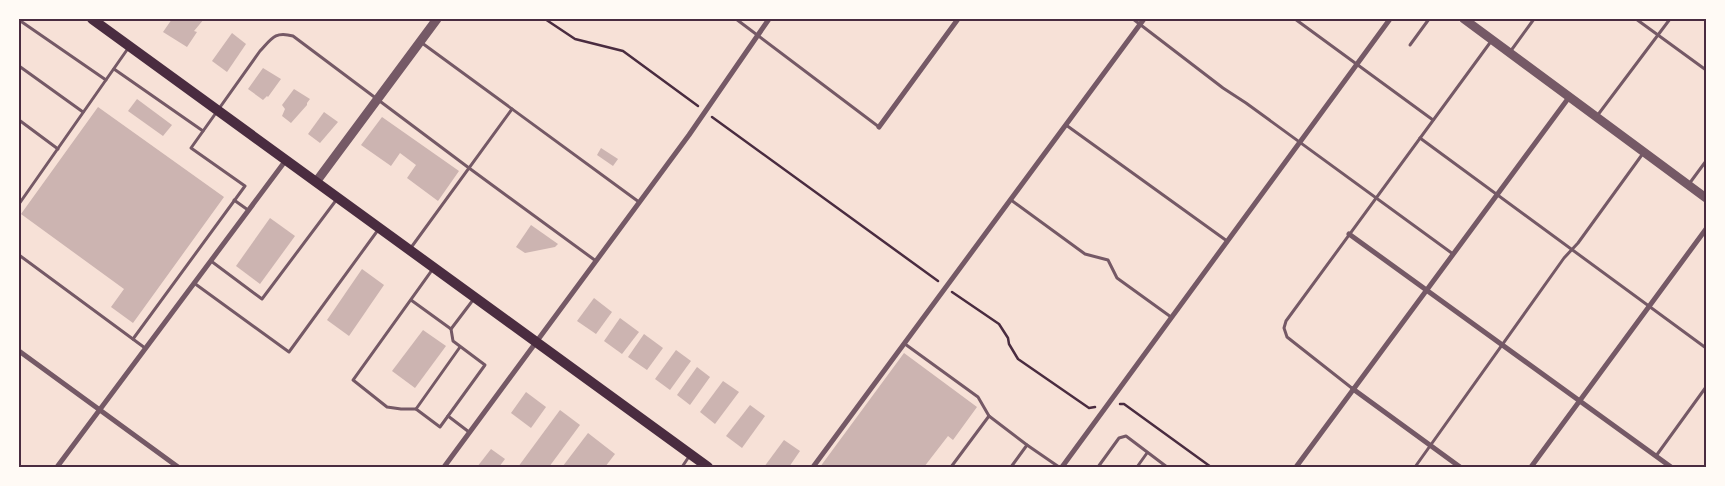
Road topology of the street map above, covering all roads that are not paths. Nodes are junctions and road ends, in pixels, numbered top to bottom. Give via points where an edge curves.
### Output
1 (92, 19) edge
2 (437, 19) edge
3 (736, 19) edge
4 (769, 19) edge
5 (958, 19) edge
6 (1133, 19) edge
7 (1144, 19) edge
8 (1294, 19) edge
9 (1390, 19) edge
10 (1429, 19) edge
11 (1464, 19) edge
12 (1534, 19) edge
13 (1636, 19) edge
14 (1670, 19) edge
15 (19, 20) edge
16 (1140, 24) junction
17 (758, 34) junction
18 (1658, 35) junction
19 (1492, 39) junction
20 (420, 41) junction
21 (1410, 45) dead end
22 (130, 46) junction
23 (1510, 52) junction
24 (1357, 64) junction
25 (19, 66) edge
26 (114, 69) junction
27 (1706, 70) edge
28 (106, 80) junction
29 (1570, 96) junction
30 (377, 98) junction
31 (512, 109) junction
32 (218, 110) junction
33 (83, 112) junction
34 (1597, 116) junction
35 (19, 120) edge
36 (1433, 120) junction
37 (1066, 125) junction
38 (879, 126) joint
39 (203, 131) junction
40 (1420, 138) junction
41 (1299, 143) junction
42 (58, 149) junction
43 (1644, 152) junction
44 (286, 160) junction
45 (1706, 161) edge
46 (469, 168) junction
47 (316, 182) junction
48 (1688, 185) junction
49 (1497, 194) junction
50 (338, 198) junction
51 (1376, 198) junction
52 (1706, 198) edge
53 (234, 200) junction
54 (1011, 200) junction
55 (639, 202) junction
56 (19, 204) edge
57 (248, 210) junction
58 (380, 228) junction
59 (1706, 229) edge
60 (1349, 234) junction
61 (1227, 241) junction
62 (409, 249) junction
63 (1572, 250) junction
64 (1454, 254) junction
65 (19, 255) edge
66 (210, 261) junction
67 (597, 261) junction
68 (434, 267) junction
69 (194, 283) junction
70 (1427, 290) junction
71 (475, 297) junction
72 (411, 300) junction
73 (1649, 306) junction
74 (1171, 317) junction
75 (451, 329) junction
76 (133, 339) junction
77 (537, 342) junction
78 (905, 344) junction
79 (1503, 345) junction
80 (460, 346) junction
81 (145, 348) junction
82 (1706, 348) edge
83 (21, 352) edge
84 (19, 359) edge
85 (1706, 387) edge
86 (1353, 389) junction
87 (1580, 401) junction
88 (416, 409) junction
89 (99, 410) junction
90 (448, 416) junction
91 (989, 416) junction
92 (470, 433) junction
93 (1027, 445) junction
94 (1430, 446) junction
95 (1147, 452) junction
96 (690, 454) junction
97 (1656, 456) junction
98 (174, 466) edge
99 (57, 467) edge
100 (444, 467) edge
101 (682, 467) edge
102 (708, 467) edge
103 (813, 467) edge
104 (951, 467) edge
105 (1011, 467) edge
106 (1060, 467) edge
107 (1098, 467) edge
108 (1137, 467) edge
109 (1167, 467) edge
110 (1296, 467) edge
111 (1415, 467) edge
112 (1460, 467) edge
113 (1531, 467) edge
114 (1672, 467) edge

1 - 22 main road
2 - 20 street
3 - 17 lane
4 - 17 street
5 - 38 street
6 - 16 lane
7 - 16 street
8 - 24 lane
9 - 24 street
10 - 21 lane
11 - 19 street
12 - 23 lane
13 - 18 lane
14 - 18 lane
15 - 28 lane
16 - 37 street
16 - 41 lane
17 - 38 lane
17 - 55 street
18 - 27 lane
18 - 34 lane
19 - 23 street
19 - 36 lane
20 - 30 street
20 - 31 lane
22 - 26 lane
22 - 32 main road
23 - 29 street
24 - 36 lane
24 - 41 street
25 - 33 lane
26 - 28 lane
26 - 39 lane
28 - 33 lane
29 - 34 street
29 - 49 street
30 - 32 lane via 293,36 281,33 272,37 260,51
30 - 46 lane
30 - 47 street
31 - 46 lane
31 - 55 lane
32 - 39 lane
32 - 44 main road
33 - 42 lane
34 - 43 street
35 - 42 lane
36 - 40 lane
37 - 54 street
37 - 61 lane
39 - 53 lane via 191,148 245,186
40 - 49 lane
40 - 51 lane
41 - 51 lane
41 - 61 street
42 - 56 lane
43 - 48 street
43 - 63 lane
44 - 47 main road
44 - 57 street
45 - 48 lane
46 - 62 lane
46 - 67 lane
47 - 50 main road
48 - 52 street
49 - 63 lane
49 - 64 street
50 - 58 main road
50 - 66 lane via 262,299
51 - 60 lane
51 - 64 lane
53 - 57 lane
53 - 76 lane
54 - 74 lane via 1085,254 1108,260 1117,278
54 - 78 street
55 - 67 street
57 - 66 street
58 - 62 main road
58 - 69 lane via 289,352
59 - 73 street
60 - 70 street
60 - 86 lane via 1284,328 1287,337 1298,348
61 - 74 street
62 - 68 main road
63 - 73 lane
63 - 79 lane
64 - 70 street
65 - 76 lane
66 - 69 street
67 - 77 street
68 - 71 main road
68 - 72 lane
69 - 81 street
70 - 79 street
70 - 86 street
71 - 75 lane
71 - 77 main road
72 - 75 lane
72 - 88 lane via 352,380 387,407
73 - 82 lane
73 - 87 street
74 - 106 street
75 - 80 lane via 453,341
76 - 81 lane
77 - 92 street
77 - 96 main road
78 - 91 lane via 978,397
78 - 103 street
79 - 87 street
79 - 94 lane
80 - 88 lane
80 - 90 lane via 485,365
81 - 89 street
83 - 84 lane
83 - 89 street
85 - 97 lane
86 - 94 street
86 - 110 street
87 - 97 street
87 - 113 street
88 - 90 lane via 440,427
89 - 98 street
89 - 99 street
90 - 92 lane
91 - 93 lane
91 - 104 lane
92 - 100 street
93 - 105 lane
93 - 106 lane
94 - 111 lane
94 - 112 street
95 - 107 lane via 1123,436
95 - 108 lane
95 - 109 lane
96 - 101 lane
96 - 102 main road
97 - 114 street

